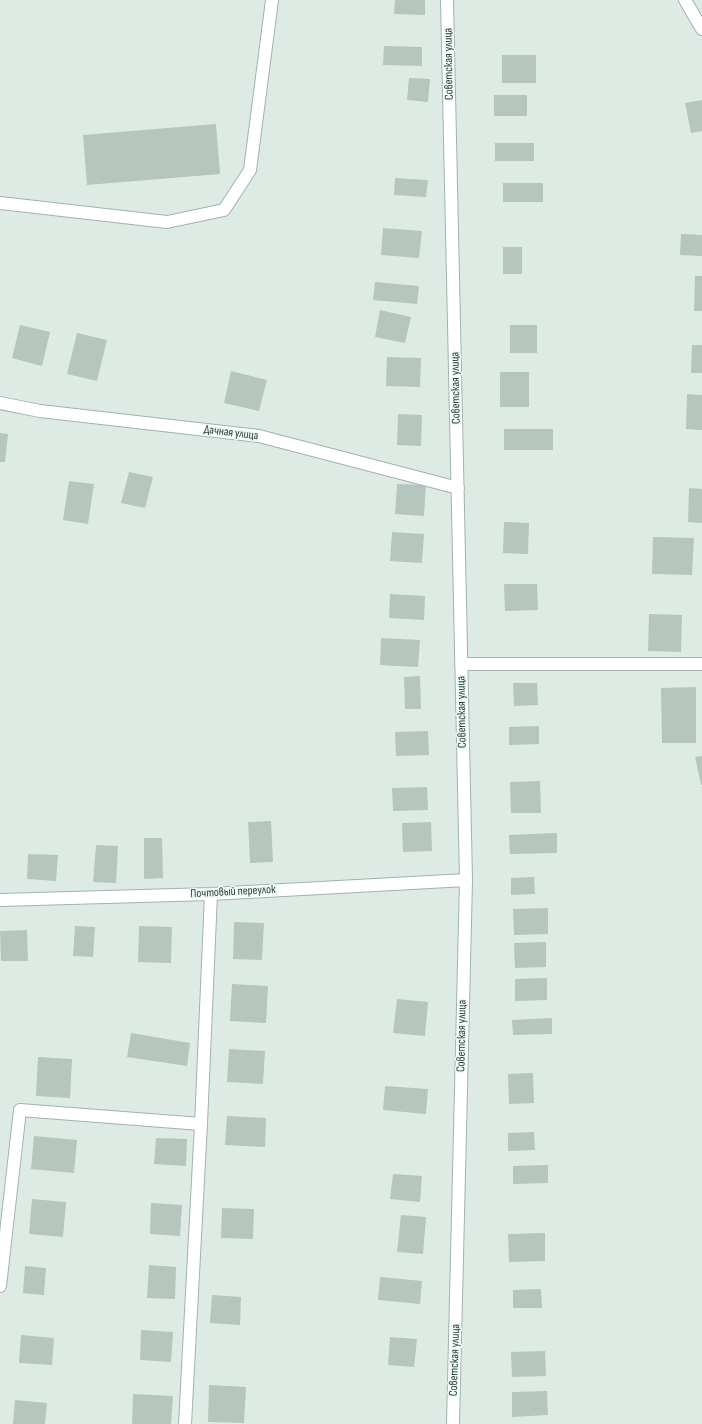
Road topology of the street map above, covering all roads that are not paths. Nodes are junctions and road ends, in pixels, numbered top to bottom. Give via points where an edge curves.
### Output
1 (272, 0) edge
2 (447, 0) edge
3 (685, 0) edge
4 (702, 29) edge
5 (0, 203) edge
6 (0, 403) edge
7 (458, 488) junction
8 (461, 664) junction
9 (702, 664) edge
10 (466, 880) junction
11 (211, 894) junction
12 (0, 900) edge
13 (201, 1124) junction
14 (6, 1185) edge
15 (0, 1286) edge
16 (185, 1424) edge
17 (453, 1424) edge

1 - 5 street via 250,170 224,210 167,222
2 - 7 street, Советская улица
3 - 4 street
6 - 7 street, Дачная улица via 259,436
7 - 8 street, Советская улица
8 - 9 street
8 - 10 street, Советская улица
10 - 11 street, Почтовый переулок
10 - 17 street, Советская улица
11 - 12 street, Почтовый переулок
11 - 13 street
13 - 14 street via 20,1110
13 - 16 street
14 - 15 street

